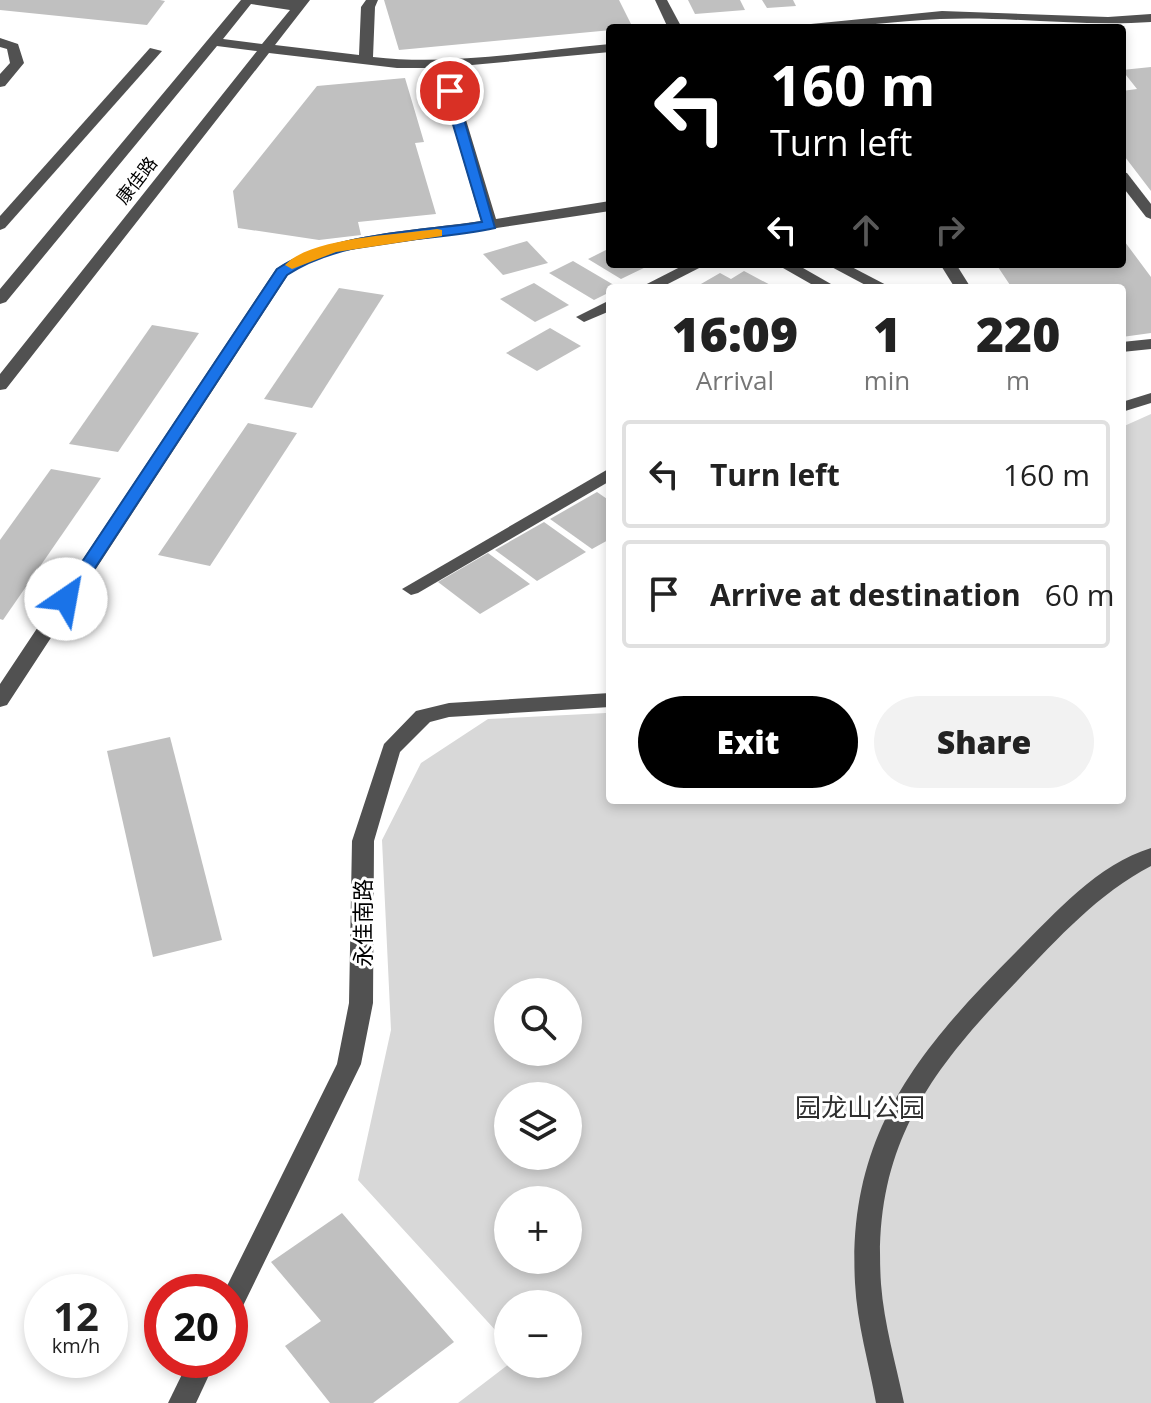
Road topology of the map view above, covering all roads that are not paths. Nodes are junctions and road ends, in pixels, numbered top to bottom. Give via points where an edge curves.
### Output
1 (248, 0) edge
2 (372, 0) edge
3 (661, 0) edge
4 (302, 4) edge
5 (1002, 16) junction
6 (1151, 18) edge
7 (673, 24) edge
8 (851, 24) edge
9 (1008, 24) edge
10 (0, 42) edge
11 (214, 42) junction
12 (266, 48) junction
13 (606, 48) edge
14 (155, 51) dead end
15 (366, 60) junction
16 (442, 64) junction
17 (0, 83) edge
18 (1126, 181) edge
19 (606, 207) edge
20 (1151, 214) edge
21 (0, 225) edge
22 (490, 225) junction
23 (690, 268) edge
24 (792, 268) edge
25 (842, 268) edge
26 (656, 284) edge
27 (822, 284) edge
28 (876, 284) edge
29 (1, 296) edge
30 (606, 307) edge
31 (584, 317) dead end
32 (1151, 344) edge
33 (1126, 347) edge
34 (0, 385) edge
35 (606, 475) edge
36 (411, 589) dead end
37 (0, 700) edge
38 (606, 700) edge
39 (1151, 856) edge
40 (246, 1274) edge
41 (194, 1378) edge
42 (182, 1403) edge
43 (890, 1403) edge

1 - 4 street
1 - 11 street, 康佳路
2 - 15 street
3 - 7 street
4 - 12 street, 康佳路
5 - 6 street
5 - 8 street via 942,15
5 - 9 street
10 - 17 street via 13,47 17,63
11 - 12 street
11 - 29 street, 康佳路
12 - 15 street
12 - 34 street, 康佳路
13 - 16 street
14 - 21 street
15 - 16 street
16 - 22 street
18 - 20 street
19 - 22 street
22 - 37 street via 335,248 305,257 282,272
23 - 26 street
24 - 27 street
25 - 28 street
30 - 31 street
32 - 33 street
35 - 36 street
38 - 40 street, 永佳南路 via 449,710 423,716 391,749 363,841 361,1003 349,1064
39 - 43 street via 1077,906 957,1026 908,1093 881,1151 870,1216 868,1283
41 - 42 street

